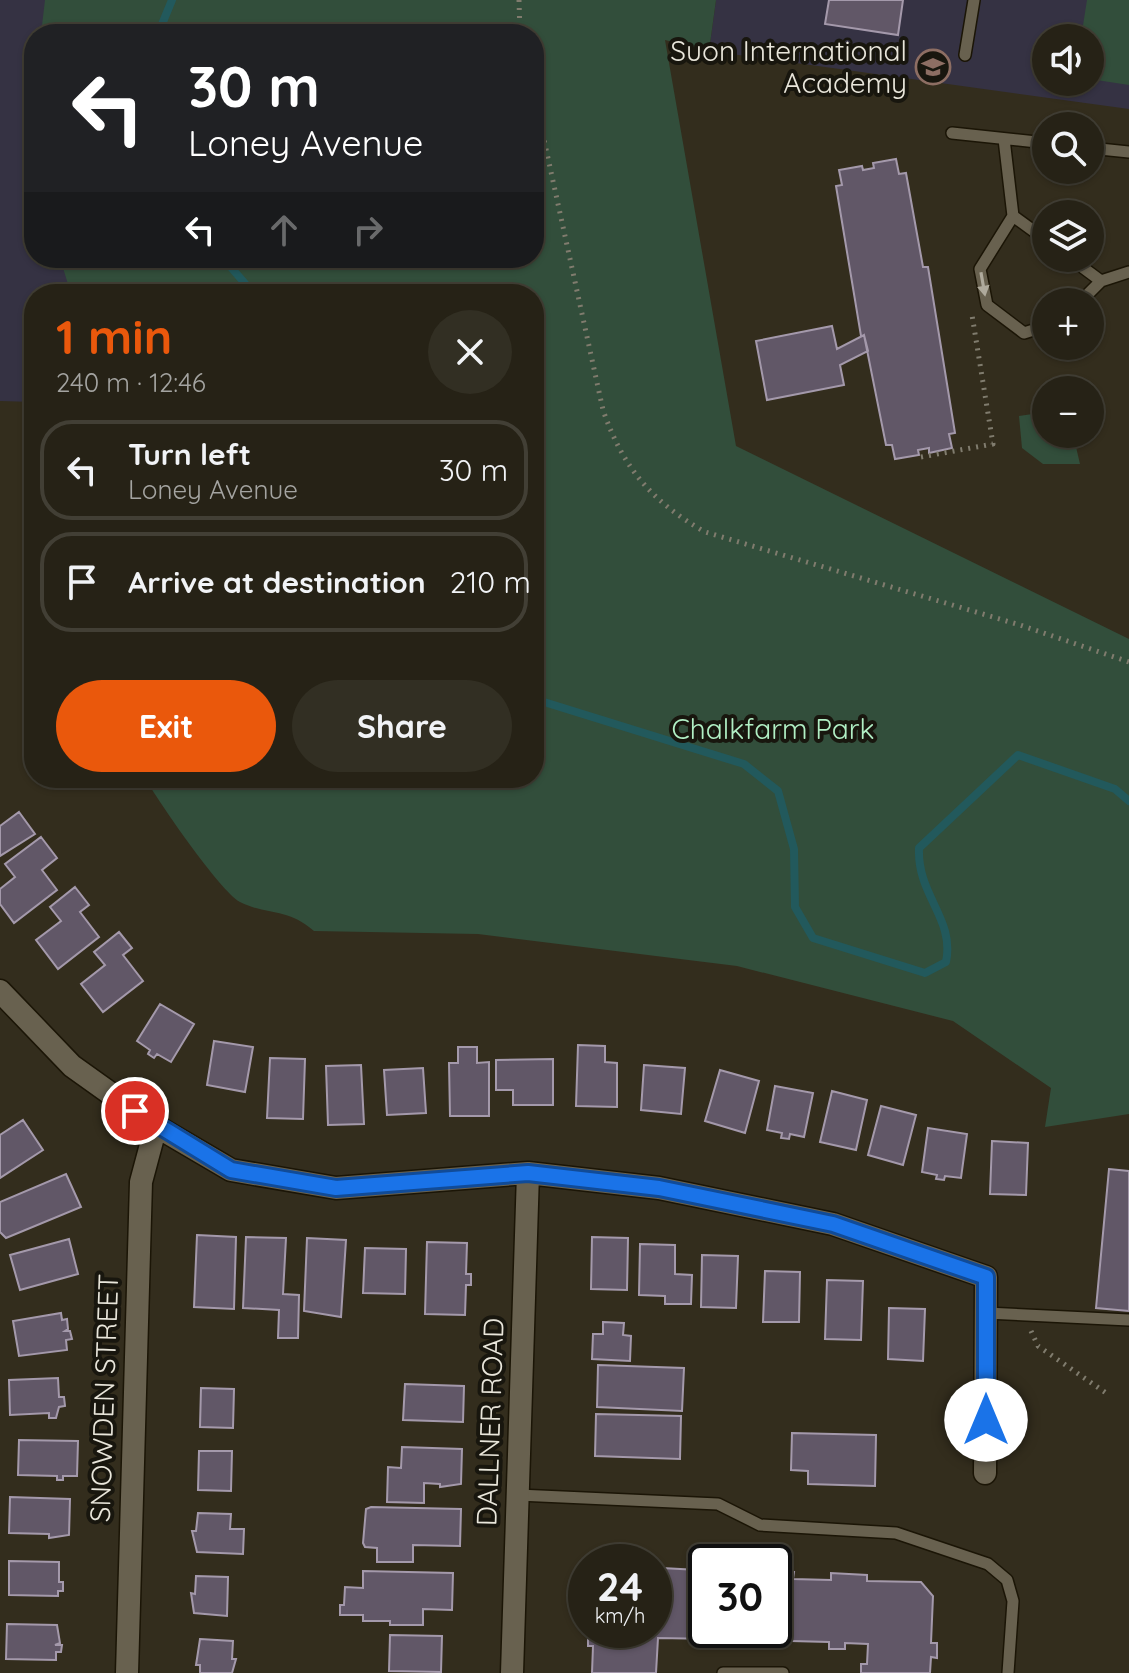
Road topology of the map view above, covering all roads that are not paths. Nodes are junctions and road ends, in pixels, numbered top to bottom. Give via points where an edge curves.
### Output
1 (974, 0) edge
2 (965, 55) dead end
3 (952, 133) dead end
4 (1004, 139) junction
5 (1032, 142) edge
6 (1104, 149) edge
7 (1129, 152) edge
8 (1013, 216) junction
9 (1032, 230) edge
10 (1089, 272) edge
11 (1129, 272) edge
12 (1101, 281) junction
13 (1094, 288) edge
14 (1032, 330) edge
15 (0, 991) edge
16 (156, 1126) junction
17 (528, 1173) junction
18 (986, 1313) junction
19 (1129, 1320) edge
20 (985, 1473) dead end
21 (518, 1495) junction
22 (127, 1673) edge
23 (512, 1673) edge
24 (723, 1673) edge
25 (783, 1673) edge
26 (1008, 1673) edge

1 - 2 lane
3 - 4 lane
4 - 5 lane
4 - 8 lane
6 - 7 lane
8 - 9 lane
8 -> 14 lane via 980,269 987,305 1024,333
10 - 12 lane
11 - 12 lane
12 - 13 lane
15 - 16 street via 72,1066
16 - 17 street via 231,1170 336,1188
16 - 22 street, SNOWDEN STREET via 141,1182
17 - 18 street via 659,1188 833,1224 986,1277
17 - 21 street, DALLNER ROAD
18 - 19 lane
18 - 20 street
21 - 23 street, DALLNER ROAD
21 - 26 lane via 718,1504 760,1525 896,1533 988,1564 1007,1580 1013,1601
24 - 25 lane

